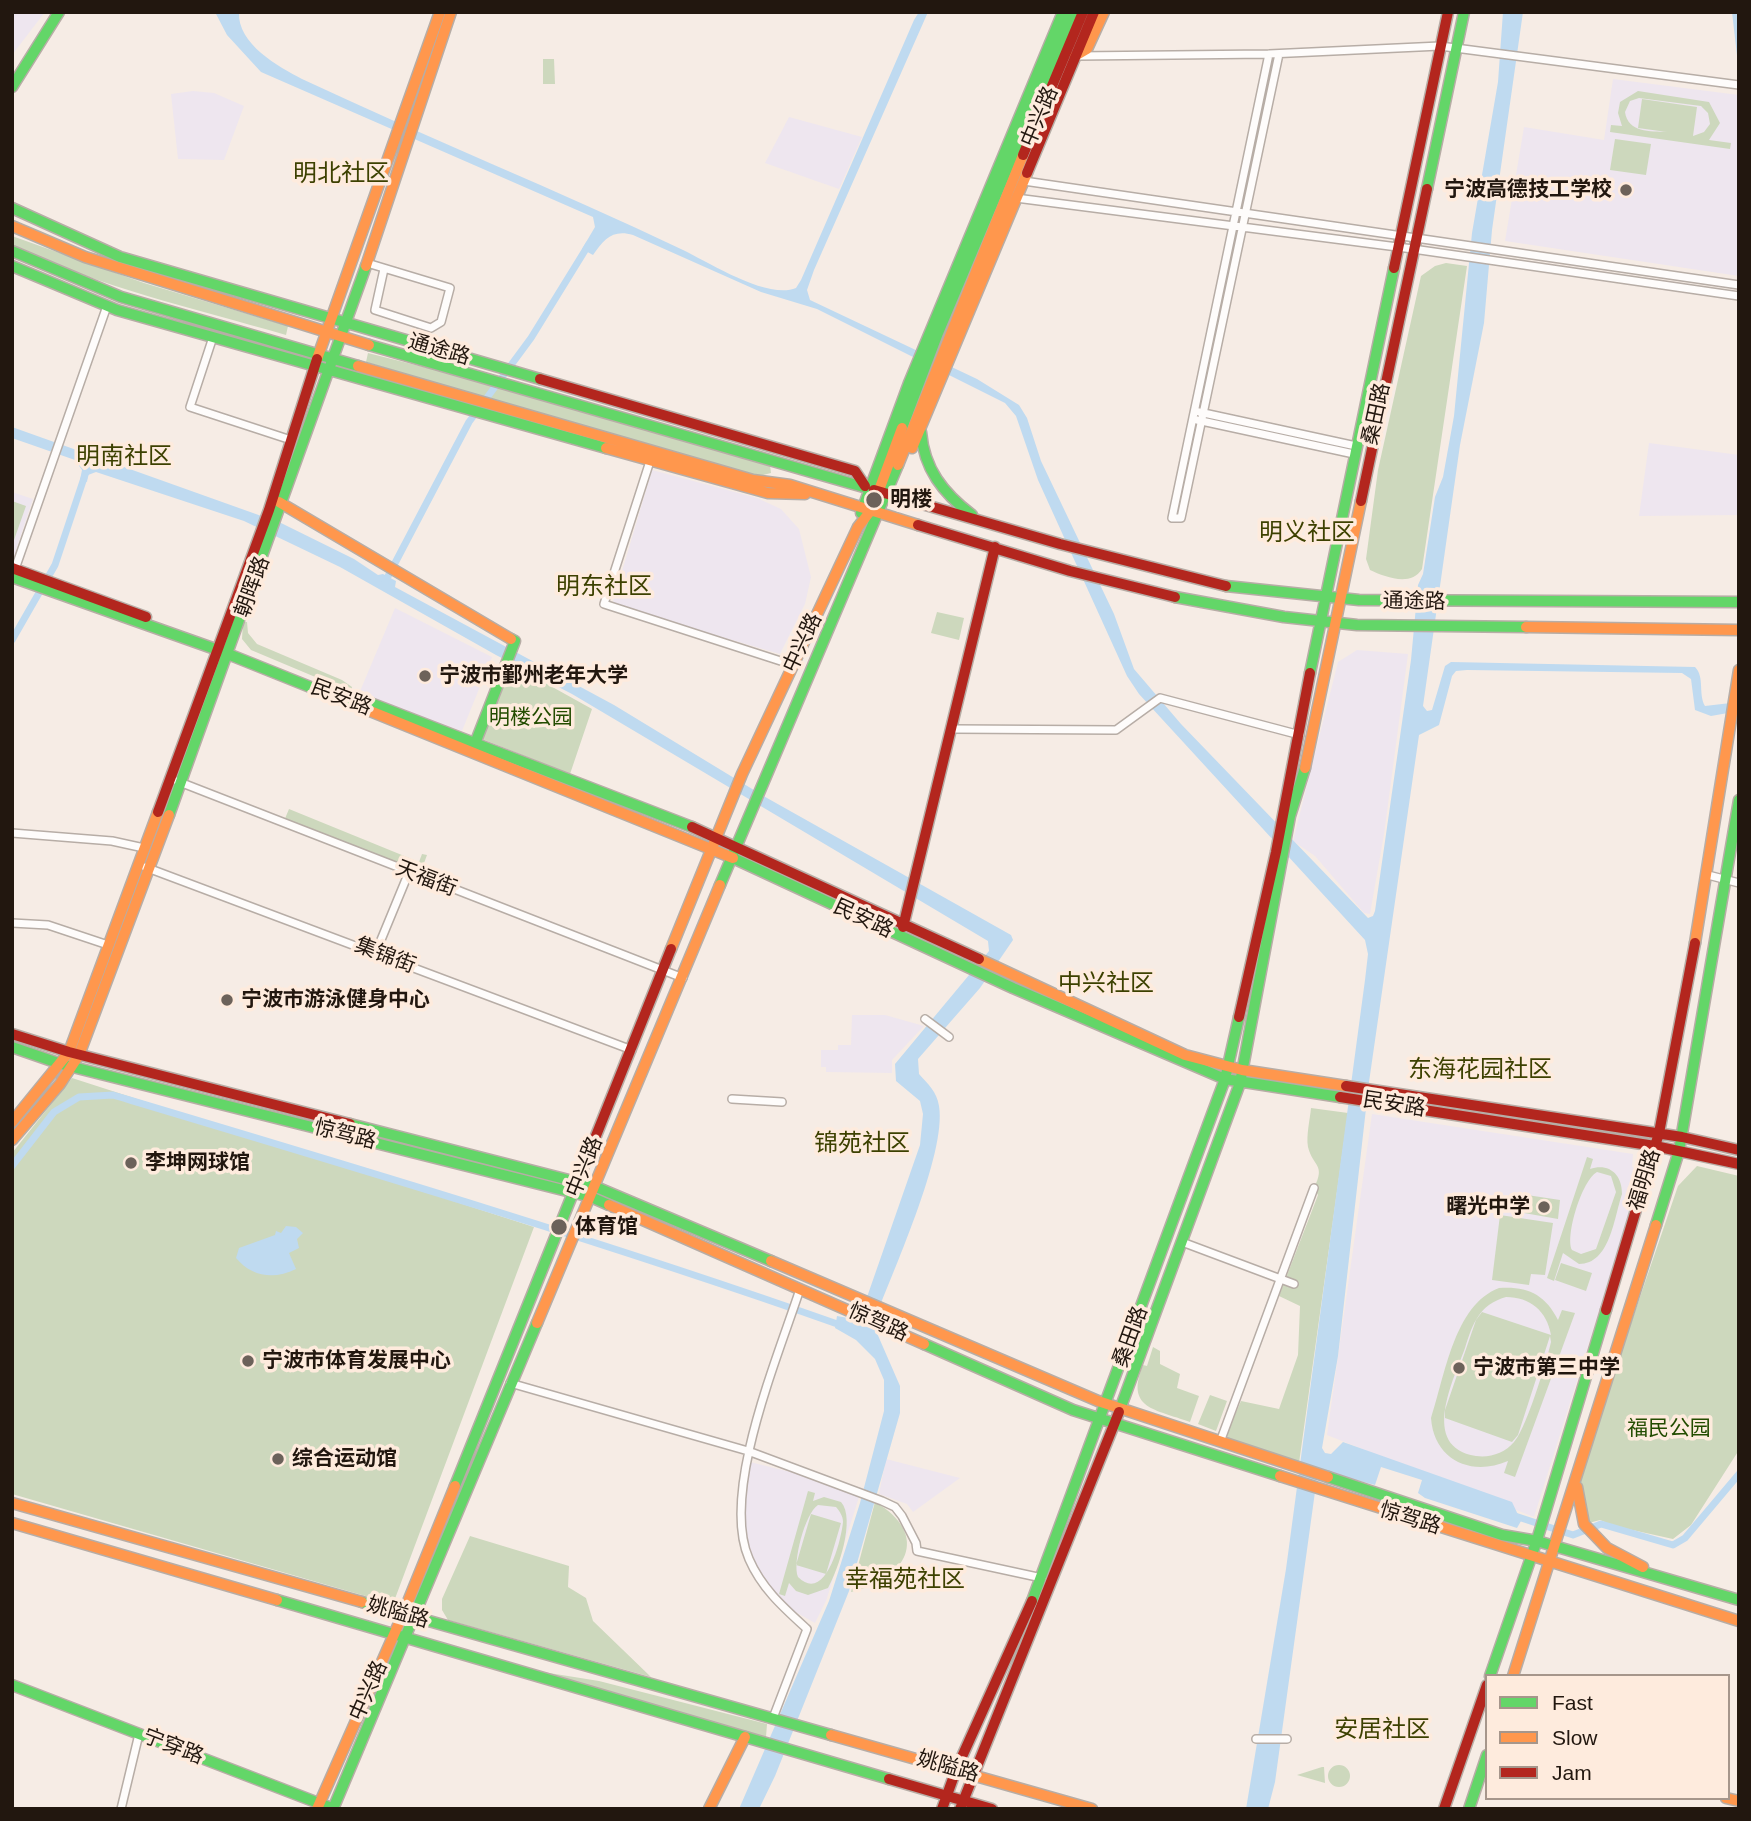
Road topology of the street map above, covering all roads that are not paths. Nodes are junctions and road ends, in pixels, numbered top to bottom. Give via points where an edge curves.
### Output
1 (59, 12) edge
2 (440, 12) edge
3 (451, 12) edge
4 (1063, 12) edge
5 (1073, 12) edge
6 (1083, 12) edge
7 (1094, 12) edge
8 (1104, 12) edge
9 (1448, 12) edge
10 (1464, 13) edge
11 (1440, 46) junction
12 (1456, 47) junction
13 (1269, 54) junction
14 (1279, 54) junction
15 (1075, 56) junction
16 (1739, 85) edge
17 (12, 86) edge
18 (413, 107) junction
19 (398, 149) junction
20 (1024, 181) junction
21 (1016, 198) junction
22 (12, 208) edge
23 (1236, 212) junction
24 (1245, 213) junction
25 (12, 226) edge
26 (1233, 227) junction
27 (1242, 228) junction
28 (1401, 235) junction
29 (1415, 237) junction
30 (1398, 247) junction
31 (1413, 249) junction
32 (12, 251) edge
33 (367, 263) junction
34 (12, 266) edge
35 (384, 269) junction
36 (1739, 285) edge
37 (1739, 296) edge
38 (107, 306) junction
39 (331, 318) junction
40 (348, 323) junction
41 (326, 331) junction
42 (343, 336) junction
43 (943, 336) junction
44 (213, 337) junction
45 (318, 354) junction
46 (334, 359) junction
47 (314, 366) junction
48 (330, 370) junction
49 (922, 391) junction
50 (462, 402) junction
51 (1198, 416) junction
52 (920, 429) junction
53 (291, 440) junction
54 (1355, 450) junction
55 (652, 455) junction
56 (879, 490) junction
57 (277, 508) junction
58 (875, 510) junction
59 (980, 521) junction
60 (995, 547) junction
61 (13, 571) edge
62 (1324, 598) junction
63 (1338, 599) junction
64 (1739, 602) edge
65 (1321, 622) junction
66 (1334, 623) junction
67 (1739, 630) edge
68 (224, 649) junction
69 (793, 665) junction
70 (1739, 670) edge
71 (953, 729) junction
72 (1300, 735) junction
73 (476, 741) junction
74 (170, 779) junction
75 (181, 783) junction
76 (1739, 800) edge
77 (1287, 815) junction
78 (12, 833) edge
79 (718, 837) junction
80 (738, 846) junction
81 (144, 848) junction
82 (713, 849) junction
83 (1280, 854) junction
84 (733, 859) junction
85 (143, 867) junction
86 (409, 872) junction
87 (1708, 875) junction
88 (1727, 880) junction
89 (1739, 883) edge
90 (12, 923) edge
91 (903, 924) junction
92 (900, 936) junction
93 (108, 945) junction
94 (376, 953) junction
95 (663, 971) junction
96 (682, 978) junction
97 (925, 1019) dead end
98 (12, 1034) edge
99 (949, 1037) dead end
100 (12, 1047) edge
101 (632, 1050) junction
102 (74, 1053) junction
103 (66, 1065) junction
104 (1228, 1066) junction
105 (1242, 1070) junction
106 (1225, 1079) junction
107 (1240, 1083) junction
108 (1346, 1092) junction
109 (1384, 1097) junction
110 (732, 1099) dead end
111 (782, 1102) dead end
112 (12, 1122) edge
113 (1659, 1133) junction
114 (1682, 1136) junction
115 (12, 1140) edge
116 (1655, 1146) junction
117 (1679, 1150) junction
118 (1739, 1150) edge
119 (1739, 1164) edge
120 (576, 1188) junction
121 (1314, 1188) dead end
122 (593, 1192) junction
123 (1182, 1242) junction
124 (1281, 1279) junction
125 (1294, 1284) dead end
126 (799, 1292) junction
127 (510, 1383) junction
128 (1107, 1404) junction
129 (1120, 1409) junction
130 (1101, 1419) junction
131 (1113, 1423) junction
132 (1220, 1442) junction
133 (748, 1451) junction
134 (1576, 1481) junction
135 (12, 1503) edge
136 (12, 1523) edge
137 (1537, 1541) junction
138 (1555, 1546) junction
139 (1531, 1557) junction
140 (1551, 1563) junction
141 (1042, 1578) junction
142 (1664, 1578) junction
143 (1739, 1600) edge
144 (409, 1616) junction
145 (1739, 1621) edge
146 (400, 1635) junction
147 (1491, 1674) edge
148 (1514, 1674) edge
149 (12, 1685) edge
150 (1485, 1691) edge
151 (773, 1718) junction
152 (139, 1734) junction
153 (745, 1737) junction
154 (1287, 1739) dead end
155 (1256, 1740) dead end
156 (1485, 1761) edge
157 (956, 1770) junction
158 (974, 1774) junction
159 (947, 1796) junction
160 (962, 1805) edge
161 (318, 1806) edge
162 (121, 1809) edge
163 (333, 1809) edge
164 (709, 1809) edge
165 (942, 1809) edge
166 (992, 1809) edge
167 (1092, 1809) edge
168 (1444, 1809) edge
169 (1469, 1809) edge

1 - 17 main road
2 - 18 main road, 朝晖路
3 - 18 main road, 朝晖路
4 - 43 main road
5 - 43 main road, 中兴路
6 - 43 main road, 中兴路
7 - 15 main road
8 - 15 main road via 1087,49
9 - 11 main road, 桑田路
10 - 12 main road, 桑田路
11 - 12 street
11 - 14 street
11 - 28 main road, 桑田路
12 - 16 street
12 - 29 main road, 桑田路
13 - 14 street
13 - 15 street
13 - 23 street
14 - 24 street
15 - 20 main road
18 - 19 main road, 朝晖路
19 - 33 main road, 朝晖路
19 - 39 main road, 朝晖路
20 - 21 main road
20 - 23 street
21 - 26 street
21 - 43 main road
22 - 39 main road, 通途路 via 120,257
23 - 24 street
23 - 26 street
24 - 27 street
24 - 28 street
25 - 41 main road, 通途路 via 85,257
26 - 27 street
26 - 51 street
27 - 30 street
27 - 51 street
28 - 29 street
28 - 30 main road, 桑田路
29 - 31 main road, 桑田路
29 - 36 street
30 - 31 street
30 - 54 main road, 桑田路
31 - 37 street
31 - 63 main road, 桑田路
32 - 45 main road, 通途路 via 121,297
33 - 35 street
33 - 40 main road, 朝晖路
34 - 38 main road, 通途路
35 - 35 street via 450,288 441,322 431,328 375,310
38 - 44 main road, 通途路
38 - 61 street
39 - 40 main road, 通途路
39 - 41 main road, 朝晖路
40 - 42 main road, 朝晖路
40 - 56 main road, 通途路 via 855,471
41 - 42 main road, 通途路
41 - 45 main road, 朝晖路
42 - 46 main road, 朝晖路
42 - 56 main road, 通途路
43 - 49 main road, 中兴路
43 - 49 main road, 中兴路
44 - 47 main road, 通途路
44 - 53 street via 190,407
45 - 46 main road, 通途路
45 - 47 main road, 朝晖路
46 - 48 main road, 朝晖路
46 - 50 main road, 通途路
47 - 48 main road, 通途路
47 - 53 main road, 朝晖路
48 - 50 main road, 通途路
48 - 57 main road, 朝晖路
49 - 52 main road, 中兴路
49 - 56 main road, 中兴路
49 - 56 main road, 中兴路
50 - 55 main road, 通途路 via 510,409
50 - 55 main road, 通途路 via 492,416
51 - 51 street via 1172,518 1181,518
51 - 54 street
52 - 56 main road, 中兴路
52 - 59 main road via 922,456 934,479
53 - 57 main road, 朝晖路 via 273,499
54 - 62 main road, 桑田路
55 - 58 main road, 通途路 via 790,485
55 - 69 street via 604,604
56 - 58 main road, 中兴路
56 - 58 main road, 中兴路
56 - 59 main road, 通途路
57 - 68 main road, 朝晖路 via 270,540
57 - 68 main road, 朝晖路 via 258,537
57 - 73 main road via 405,576 514,642
58 - 60 main road, 通途路
58 - 69 main road, 中兴路 via 858,527
58 - 80 main road, 中兴路 via 871,532
59 - 62 main road, 通途路 via 1246,590
60 - 65 main road, 通途路 via 1171,596
60 - 71 main road
61 - 68 main road, 民安路
62 - 63 main road, 通途路
62 - 65 main road, 桑田路
63 - 64 main road, 通途路
63 - 66 main road, 桑田路
65 - 66 main road, 通途路
65 - 72 main road, 桑田路
66 - 67 main road, 通途路
66 - 77 main road, 桑田路 via 1305,766
68 - 73 main road, 民安路
68 - 74 main road, 朝晖路
68 - 75 main road, 朝晖路
68 - 82 main road, 民安路
69 - 79 main road, 中兴路
70 - 87 main road, 福明路
71 - 72 street via 1116,730 1160,698
71 - 91 main road
72 - 77 main road, 桑田路
73 - 79 main road, 民安路
74 - 75 street, 天福街
74 - 81 main road, 朝晖路
75 - 85 main road, 朝晖路
75 - 86 street, 天福街
76 - 88 main road, 福明路
77 - 83 main road
78 - 81 street
79 - 80 main road, 民安路
79 - 82 main road, 中兴路
80 - 84 main road, 中兴路
80 - 91 main road, 民安路
81 - 85 main road, 朝晖路
82 - 84 main road, 民安路
82 - 95 main road, 中兴路
83 - 104 main road, 桑田路
83 - 105 main road, 桑田路
84 - 92 main road, 民安路
84 - 96 main road, 中兴路
85 - 93 main road, 朝晖路
85 - 94 street, 集锦街
85 - 102 main road, 朝晖路
86 - 94 street
86 - 95 street, 天福街
87 - 88 street
87 - 113 main road, 福明路
88 - 89 street
88 - 114 main road, 福明路
90 - 93 street via 48,925
91 - 92 main road
91 - 104 main road, 民安路 via 1185,1055
92 - 106 main road, 民安路
93 - 102 main road, 朝晖路
94 - 101 street, 集锦街
95 - 96 street, 天福街
95 - 101 main road, 中兴路
96 - 122 main road, 中兴路
97 - 99 street
98 - 102 main road, 惊驾路
100 - 103 main road, 惊驾路
101 - 120 main road, 中兴路
102 - 103 main road, 朝晖路
102 - 120 main road, 惊驾路
103 - 112 main road, 朝晖路
103 - 115 main road, 朝晖路 via 60,1084
103 - 120 main road, 惊驾路
104 - 105 main road, 民安路
104 - 106 main road, 桑田路
105 - 107 main road, 桑田路
105 - 108 main road, 民安路
106 - 107 main road, 民安路
106 - 128 main road, 桑田路
107 - 108 main road, 民安路
107 - 123 main road, 桑田路
108 - 109 main road, 民安路
109 - 113 main road, 民安路
109 - 116 main road, 民安路
110 - 111 street
113 - 114 main road, 民安路
113 - 116 main road, 福明路
114 - 117 main road, 福明路
114 - 118 main road, 民安路
116 - 117 main road, 民安路
116 - 137 main road, 福明路
117 - 119 main road, 民安路
117 - 134 main road, 福明路
120 - 122 main road, 惊驾路
120 - 144 main road, 中兴路
121 - 124 street
122 - 126 main road, 惊驾路
122 - 127 main road, 中兴路
122 - 128 main road, 惊驾路
123 - 124 street
123 - 129 main road, 桑田路
124 - 125 street
124 - 132 street
126 - 130 main road, 惊驾路
126 - 133 street
127 - 133 street
127 - 144 main road, 中兴路
128 - 129 main road, 惊驾路
128 - 130 main road, 桑田路
129 - 131 main road, 桑田路
129 - 132 main road, 惊驾路
130 - 131 main road, 惊驾路
130 - 141 main road, 桑田路
131 - 139 main road, 惊驾路
131 - 158 main road, 桑田路
132 - 137 main road, 惊驾路 via 1502,1535
133 - 141 street via 895,1507 917,1550
133 - 151 street via 740,1526 749,1559 771,1596 807,1629
134 - 138 main road, 福明路
134 - 142 main road via 1580,1521 1607,1549
135 - 144 main road, 姚隘路
136 - 146 main road, 姚隘路
137 - 138 main road, 惊驾路
137 - 139 main road, 福明路
138 - 140 main road, 福明路
138 - 142 main road, 惊驾路
139 - 140 main road, 惊驾路
139 - 147 main road, 福明路
140 - 145 main road, 惊驾路
140 - 148 main road, 福明路
141 - 157 main road, 桑田路
142 - 143 main road, 惊驾路
144 - 146 main road, 中兴路
144 - 151 main road, 姚隘路
146 - 153 main road, 姚隘路
146 - 161 main road, 中兴路
146 - 163 main road, 中兴路
149 - 152 main road, 宁穿路
150 - 168 main road
151 - 157 main road, 姚隘路
152 - 161 main road, 宁穿路
152 - 162 street
153 - 159 main road, 姚隘路
153 - 164 main road
154 - 155 street
156 - 169 main road
157 - 158 main road, 姚隘路
157 - 159 main road, 桑田路
158 - 160 main road, 桑田路
158 - 167 main road, 姚隘路
159 - 160 main road, 姚隘路
159 - 165 main road, 桑田路
160 - 166 main road, 姚隘路
161 - 163 main road, 宁穿路

